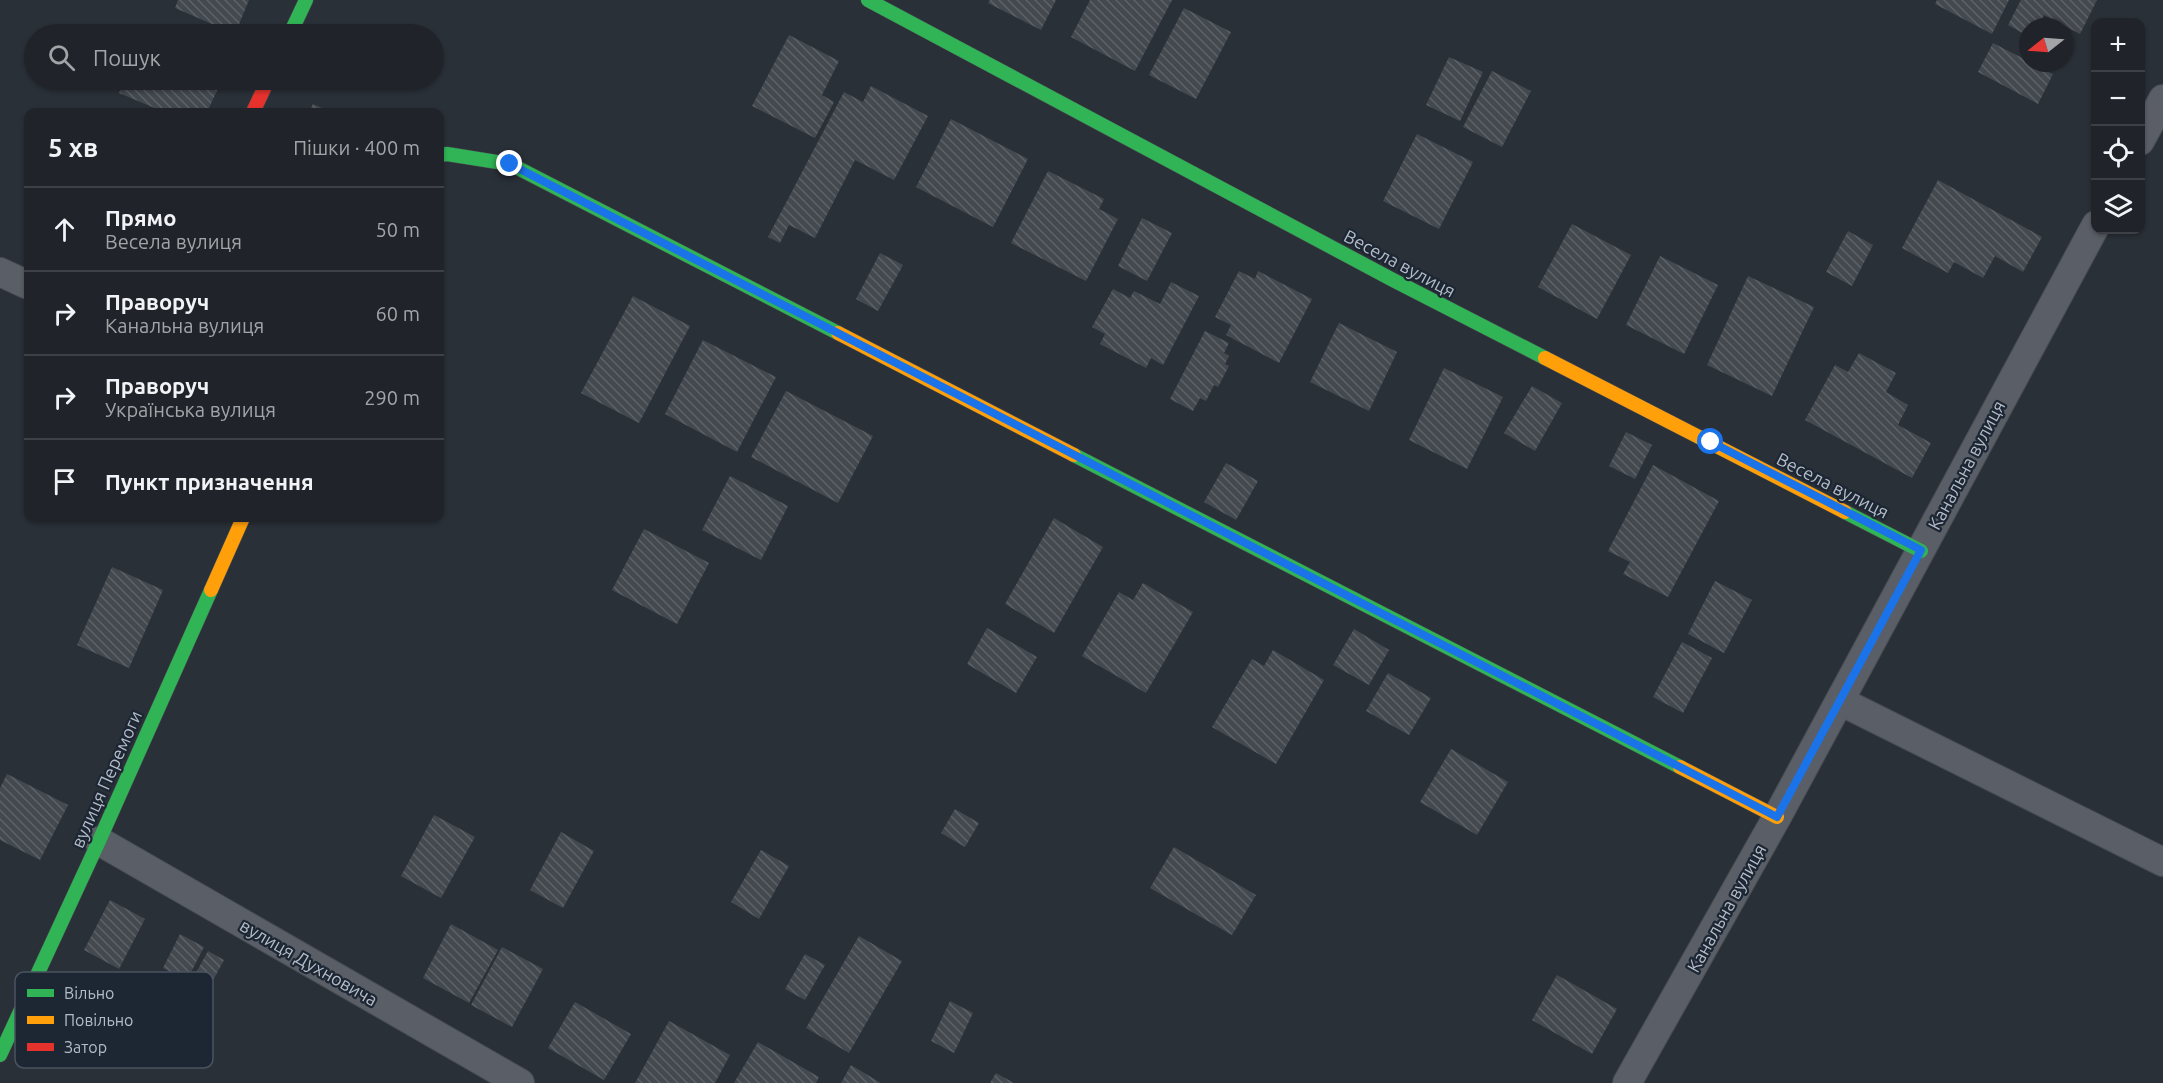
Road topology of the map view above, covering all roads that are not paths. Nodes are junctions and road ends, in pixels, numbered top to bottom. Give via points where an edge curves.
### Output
1 (306, 0) edge
2 (868, 0) edge
3 (295, 24) edge
4 (263, 90) edge
5 (2163, 99) edge
6 (255, 108) edge
7 (2145, 132) edge
8 (444, 154) edge
9 (2091, 234) edge
10 (0, 272) edge
11 (24, 283) edge
12 (241, 522) edge
13 (1921, 550) junction
14 (1840, 701) junction
15 (1777, 817) junction
16 (99, 841) junction
17 (2163, 862) edge
18 (38, 972) edge
19 (15, 1023) edge
20 (0, 1055) edge
21 (520, 1083) edge
22 (1627, 1083) edge

1 - 3 street
2 - 13 street, Весела вулиця via 1392,280
4 - 6 street
5 - 7 street
8 - 15 street via 510,164
9 - 13 street, Канальна вулиця
10 - 11 street
12 - 16 street, вулиця Перемоги
13 - 14 street, Канальна вулиця
14 - 15 street, Канальна вулиця
14 - 17 street
15 - 22 street, Канальна вулиця
16 - 18 street, вулиця Перемоги
16 - 21 street, вулиця Духновича
19 - 20 street, вулиця Перемоги

